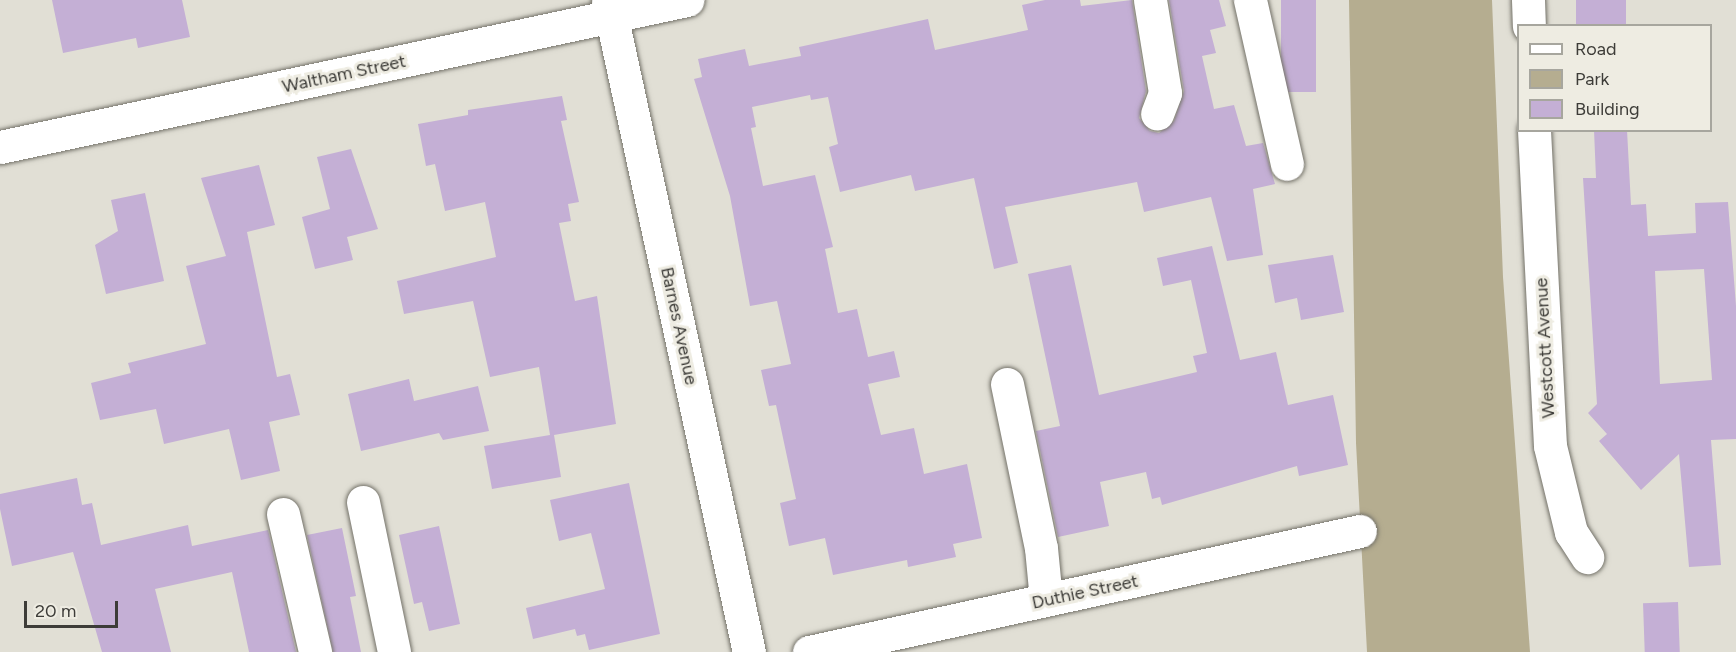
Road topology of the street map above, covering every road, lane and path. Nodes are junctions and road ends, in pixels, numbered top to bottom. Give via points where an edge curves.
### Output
1 (687, 0) edge
2 (1149, 0) edge
3 (1250, 0) edge
4 (1528, 0) edge
5 (610, 8) edge
6 (1529, 24) edge
7 (1157, 114) dead end
8 (1534, 132) edge
9 (0, 147) edge
10 (1287, 164) dead end
11 (1007, 384) dead end
12 (363, 502) dead end
13 (283, 514) dead end
14 (1360, 531) dead end
15 (1587, 557) dead end
16 (1046, 600) junction
17 (315, 652) edge
18 (394, 652) edge
19 (749, 652) edge
20 (809, 652) edge

1 - 5 street, Waltham Street
2 - 7 street via 1165,93
3 - 10 street
4 - 6 street
5 - 9 street, Waltham Street
5 - 19 street, Barnes Avenue
8 - 15 street, Westcott Avenue via 1550,446 1571,532
11 - 16 street via 1041,548
12 - 18 street
13 - 17 street
14 - 16 street, Duthie Street
16 - 20 street, Duthie Street

